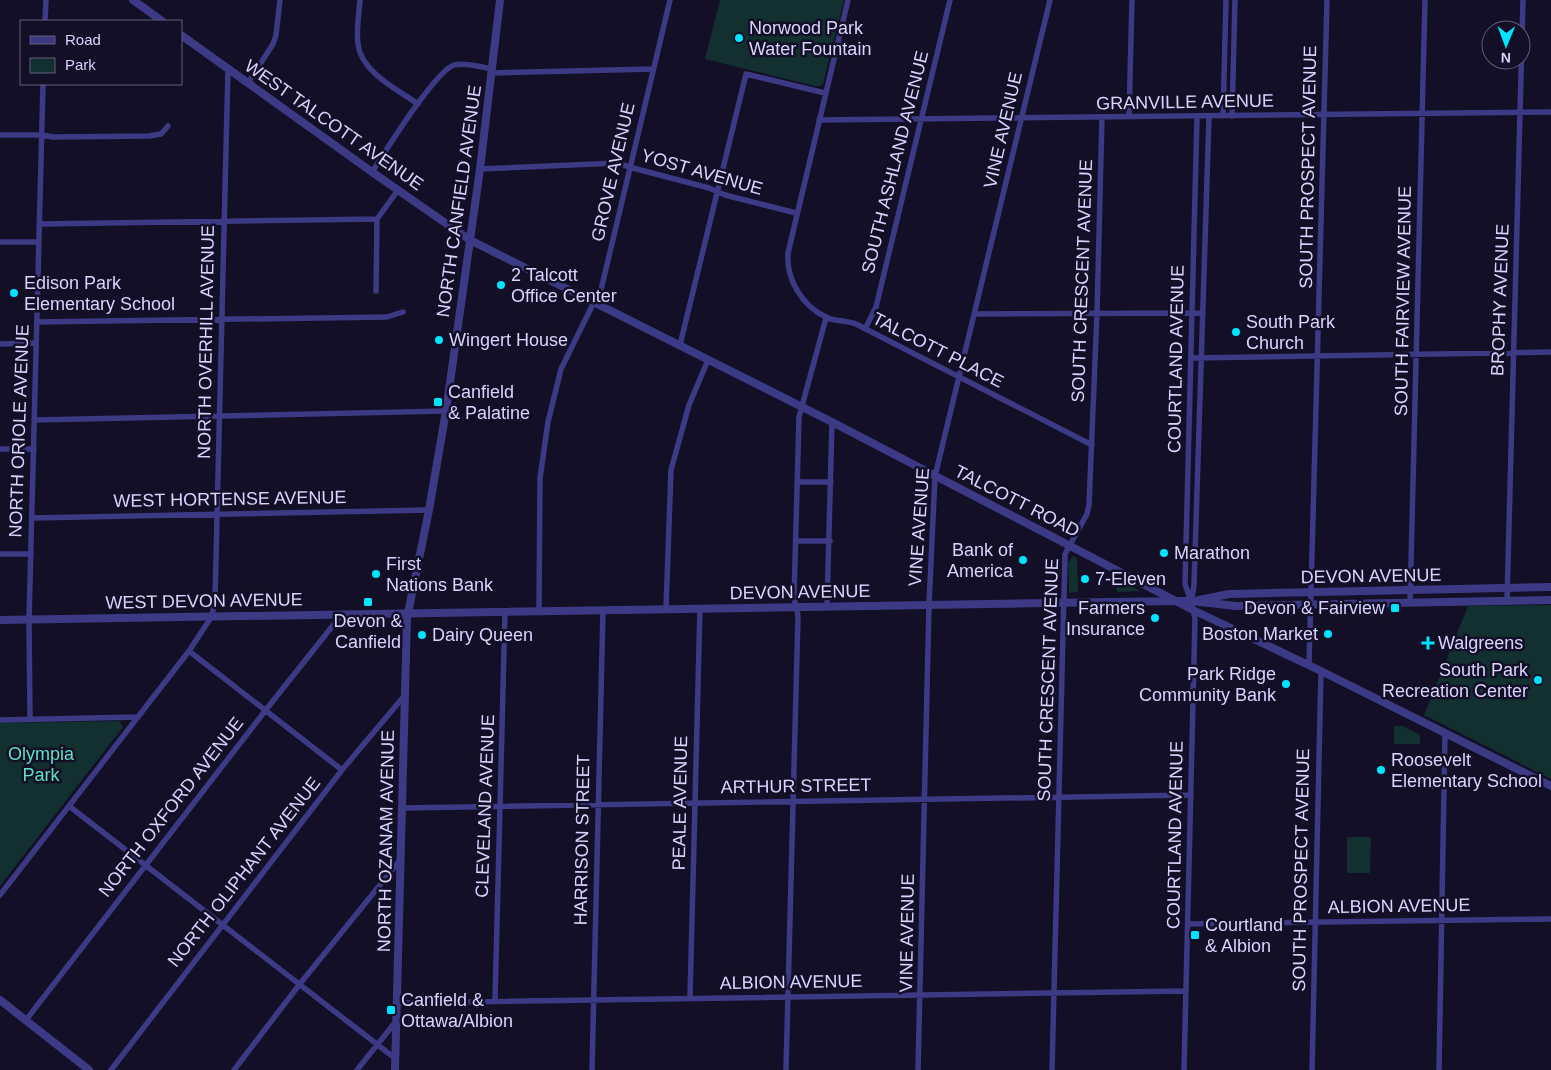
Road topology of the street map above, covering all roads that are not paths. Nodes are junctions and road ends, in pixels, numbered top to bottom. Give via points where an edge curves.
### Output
1 (46, 0) edge
2 (133, 0) edge
3 (272, 0) edge
4 (360, 0) edge
5 (500, 0) edge
6 (670, 0) edge
7 (848, 0) edge
8 (950, 0) edge
9 (1050, 0) edge
10 (1132, 0) edge
11 (1226, 0) edge
12 (1234, 0) edge
13 (1328, 0) edge
14 (1425, 0) edge
15 (1524, 0) edge
16 (279, 2) edge
17 (153, 19) edge
18 (45, 20) edge
19 (182, 36) edge
20 (228, 68) junction
21 (653, 69) junction
22 (492, 71) junction
23 (248, 83) junction
24 (44, 85) edge
25 (825, 93) junction
26 (418, 104) junction
27 (1551, 112) edge
28 (1520, 113) junction
29 (1422, 114) junction
30 (1324, 115) junction
31 (1223, 116) junction
32 (1232, 116) junction
33 (1102, 117) junction
34 (1129, 117) junction
35 (1197, 117) junction
36 (1209, 117) junction
37 (1021, 118) junction
38 (921, 119) junction
39 (819, 120) junction
40 (168, 126) dead end
41 (0, 135) edge
42 (42, 135) junction
43 (629, 167) junction
44 (480, 169) junction
45 (372, 172) junction
46 (398, 190) junction
47 (717, 191) junction
48 (796, 214) junction
49 (377, 219) junction
50 (224, 221) junction
51 (40, 224) junction
52 (470, 240) junction
53 (0, 242) edge
54 (39, 242) junction
55 (376, 291) dead end
56 (594, 302) junction
57 (403, 312) dead end
58 (1097, 313) junction
59 (1192, 313) junction
60 (1203, 313) junction
61 (975, 314) junction
62 (222, 318) junction
63 (826, 318) junction
64 (37, 322) junction
65 (865, 329) junction
66 (36, 343) junction
67 (0, 344) edge
68 (680, 345) junction
69 (1551, 352) edge
70 (1514, 353) junction
71 (1416, 354) junction
72 (1318, 356) junction
73 (1191, 358) junction
74 (1201, 358) junction
75 (708, 360) junction
76 (959, 378) junction
77 (802, 408) junction
78 (446, 411) junction
79 (220, 417) junction
80 (34, 420) junction
81 (832, 422) junction
82 (1092, 445) junction
83 (0, 449) edge
84 (34, 449) junction
85 (935, 476) junction
86 (797, 482) junction
87 (830, 482) junction
88 (429, 510) junction
89 (217, 514) junction
90 (32, 518) junction
91 (796, 541) junction
92 (830, 541) junction
93 (1070, 545) junction
94 (0, 554) edge
95 (31, 554) junction
96 (1551, 587) edge
97 (1507, 588) junction
98 (1410, 590) junction
99 (1312, 592) junction
100 (1551, 600) edge
101 (1177, 601) junction
102 (1191, 601) junction
103 (1507, 601) junction
104 (1064, 603) junction
105 (1410, 603) junction
106 (929, 605) junction
107 (1312, 605) junction
108 (827, 606) junction
109 (795, 607) junction
110 (700, 608) junction
111 (666, 609) junction
112 (603, 610) junction
113 (1193, 610) junction
114 (505, 611) junction
115 (539, 611) junction
116 (408, 613) junction
117 (342, 614) junction
118 (212, 616) junction
119 (0, 620) edge
120 (29, 620) junction
121 (189, 651) junction
122 (1309, 665) junction
123 (1321, 671) junction
124 (405, 695) junction
125 (265, 711) junction
126 (137, 717) junction
127 (30, 719) junction
128 (0, 720) edge
129 (1445, 733) junction
130 (342, 770) junction
131 (1551, 786) edge
132 (1191, 795) junction
133 (1059, 797) junction
134 (924, 799) junction
135 (793, 801) junction
136 (695, 803) junction
137 (598, 804) junction
138 (69, 806) junction
139 (500, 806) junction
140 (402, 808) junction
141 (401, 859) junction
142 (146, 866) junction
143 (0, 895) edge
144 (1551, 919) edge
145 (1442, 920) junction
146 (1315, 922) junction
147 (1188, 924) junction
148 (222, 925) junction
149 (299, 985) junction
150 (1186, 991) junction
151 (1054, 993) junction
152 (920, 995) junction
153 (788, 997) junction
154 (690, 998) junction
155 (0, 1000) edge
156 (593, 1000) junction
157 (495, 1001) junction
158 (397, 1003) junction
159 (26, 1020) junction
160 (396, 1020) junction
161 (376, 1045) junction
162 (396, 1059) junction
163 (89, 1070) edge
164 (111, 1070) edge
165 (234, 1070) edge
166 (357, 1070) edge
167 (395, 1070) edge
168 (592, 1070) edge
169 (786, 1070) edge
170 (918, 1070) edge
171 (1052, 1070) edge
172 (1184, 1070) edge
173 (1312, 1070) edge
174 (1439, 1070) edge

1 - 18 street
2 - 17 street
3 - 16 street
4 - 26 street via 358,45 363,58 372,70
5 - 22 street, NORTH CANFIELD AVENUE
6 - 21 street, GROVE AVENUE
7 - 25 street
8 - 38 street, SOUTH ASHLAND AVENUE
9 - 37 street, VINE AVENUE
10 - 34 street
11 - 31 street
12 - 32 street
13 - 30 street, SOUTH PROSPECT AVENUE
14 - 29 street, SOUTH FAIRVIEW AVENUE
15 - 28 street, BROPHY AVENUE
16 - 23 street via 273,44
19 - 20 street, WEST TALCOTT AVENUE
20 - 23 street, WEST TALCOTT AVENUE
20 - 50 street, NORTH OVERHILL AVENUE
21 - 22 street
21 - 43 street, GROVE AVENUE
22 - 26 street via 460,64 447,68
22 - 44 street, NORTH CANFIELD AVENUE
23 - 45 street, WEST TALCOTT AVENUE
24 - 42 street, NORTH ORIOLE AVENUE
25 - 39 street
25 - 47 street via 746,74
26 - 45 street
27 - 28 street, GRANVILLE AVENUE
28 - 29 street, GRANVILLE AVENUE
28 - 70 street, BROPHY AVENUE
29 - 30 street, GRANVILLE AVENUE
29 - 71 street, SOUTH FAIRVIEW AVENUE
30 - 32 street, GRANVILLE AVENUE
30 - 72 street, SOUTH PROSPECT AVENUE
31 - 32 street, GRANVILLE AVENUE
31 - 36 street, GRANVILLE AVENUE
33 - 34 street, GRANVILLE AVENUE
33 - 37 street, GRANVILLE AVENUE
33 - 58 street, SOUTH CRESCENT AVENUE
34 - 35 street, GRANVILLE AVENUE
35 - 36 street, GRANVILLE AVENUE
35 - 59 street, COURTLAND AVENUE
36 - 60 street, COURTLAND AVENUE
37 - 38 street, GRANVILLE AVENUE
37 - 61 street, VINE AVENUE
38 - 39 street, GRANVILLE AVENUE
38 - 65 street, SOUTH ASHLAND AVENUE via 876,307
39 - 48 street
40 - 42 street via 161,134 149,136
41 - 42 street
42 - 51 street, NORTH ORIOLE AVENUE
43 - 44 street, YOST AVENUE via 618,162
43 - 47 street, YOST AVENUE
43 - 56 street, GROVE AVENUE via 600,294
44 - 52 street, NORTH CANFIELD AVENUE
45 - 46 street, WEST TALCOTT AVENUE
46 - 49 street
46 - 52 street, WEST TALCOTT AVENUE
47 - 48 street, YOST AVENUE
47 - 68 street
48 - 63 street via 788,268 800,294
49 - 50 street
49 - 55 street
50 - 51 street
50 - 62 street, NORTH OVERHILL AVENUE
51 - 54 street, NORTH ORIOLE AVENUE
52 - 56 street, TALCOTT ROAD
52 - 78 street, NORTH CANFIELD AVENUE
53 - 54 street
54 - 64 street, NORTH ORIOLE AVENUE
56 - 68 street, TALCOTT ROAD
56 - 115 street, GROVE AVENUE via 562,369 548,422 540,478
57 - 62 street via 387,317
58 - 59 street
58 - 61 street
58 - 82 street, SOUTH CRESCENT AVENUE
59 - 60 street
59 - 73 street, COURTLAND AVENUE
60 - 74 street, COURTLAND AVENUE
61 - 76 street, VINE AVENUE
62 - 64 street
62 - 79 street, NORTH OVERHILL AVENUE
63 - 65 street, TALCOTT PLACE via 851,322
63 - 77 street
64 - 66 street, NORTH ORIOLE AVENUE
65 - 76 street, TALCOTT PLACE
66 - 67 street
66 - 80 street, NORTH ORIOLE AVENUE
68 - 75 street, TALCOTT ROAD
69 - 70 street
70 - 71 street
70 - 97 street, BROPHY AVENUE
71 - 72 street
71 - 98 street, SOUTH FAIRVIEW AVENUE
72 - 74 street
72 - 99 street, SOUTH PROSPECT AVENUE
73 - 74 street
73 - 102 street, COURTLAND AVENUE via 1185,584
74 - 102 street, COURTLAND AVENUE
75 - 77 street, TALCOTT ROAD
75 - 111 street via 689,405 671,470
76 - 82 street, TALCOTT PLACE
76 - 85 street, VINE AVENUE
77 - 81 street, TALCOTT ROAD
77 - 86 street
78 - 79 street
78 - 88 street, NORTH CANFIELD AVENUE
79 - 80 street
79 - 89 street, NORTH OVERHILL AVENUE
80 - 84 street, NORTH ORIOLE AVENUE
81 - 85 street, TALCOTT ROAD
81 - 87 street
82 - 93 street, SOUTH CRESCENT AVENUE via 1088,509
83 - 84 street
84 - 90 street, NORTH ORIOLE AVENUE
85 - 93 street, TALCOTT ROAD
85 - 106 street, VINE AVENUE
86 - 87 street
86 - 91 street
87 - 92 street
88 - 89 street, WEST HORTENSE AVENUE
88 - 116 street, NORTH CANFIELD AVENUE
89 - 90 street, WEST HORTENSE AVENUE
89 - 118 street, NORTH OVERHILL AVENUE
90 - 95 street, NORTH ORIOLE AVENUE
91 - 92 street
91 - 109 street
92 - 108 street
93 - 101 street, TALCOTT ROAD
93 - 104 street, SOUTH CRESCENT AVENUE via 1065,554
94 - 95 street
95 - 120 street, NORTH ORIOLE AVENUE
96 - 97 street, DEVON AVENUE
97 - 98 street, DEVON AVENUE
97 - 103 street, BROPHY AVENUE
98 - 99 street, DEVON AVENUE
98 - 105 street, SOUTH FAIRVIEW AVENUE
99 - 102 street, DEVON AVENUE via 1229,594
99 - 107 street, SOUTH PROSPECT AVENUE
100 - 103 street, DEVON AVENUE
101 - 102 street, DEVON AVENUE
101 - 104 street, DEVON AVENUE
101 - 113 street, TALCOTT ROAD
102 - 107 street, DEVON AVENUE via 1236,606
102 - 113 street, COURTLAND AVENUE
103 - 105 street, DEVON AVENUE
104 - 106 street, DEVON AVENUE
104 - 133 street, SOUTH CRESCENT AVENUE
105 - 107 street, DEVON AVENUE
106 - 108 street, DEVON AVENUE
106 - 134 street, VINE AVENUE
107 - 122 street, SOUTH PROSPECT AVENUE
108 - 109 street, DEVON AVENUE
109 - 110 street, DEVON AVENUE
109 - 135 street via 798,616
110 - 111 street, DEVON AVENUE
110 - 136 street, PEALE AVENUE
111 - 112 street, DEVON AVENUE
112 - 115 street, DEVON AVENUE
112 - 137 street, HARRISON STREET
113 - 122 street, TALCOTT ROAD
113 - 132 street, COURTLAND AVENUE
114 - 115 street, DEVON AVENUE
114 - 116 street, DEVON AVENUE
114 - 139 street, CLEVELAND AVENUE
116 - 117 street, WEST DEVON AVENUE
116 - 124 street, NORTH OZANAM AVENUE
117 - 118 street, WEST DEVON AVENUE
117 - 125 street, NORTH OXFORD AVENUE
118 - 120 street, WEST DEVON AVENUE
118 - 121 street
119 - 120 street, WEST DEVON AVENUE
120 - 127 street, NORTH ORIOLE AVENUE
121 - 125 street
121 - 126 street
122 - 123 street, TALCOTT ROAD
123 - 129 street, TALCOTT ROAD
123 - 146 street, SOUTH PROSPECT AVENUE
124 - 130 street, NORTH OLIPHANT AVENUE
124 - 140 street, NORTH OZANAM AVENUE
125 - 130 street
125 - 142 street, NORTH OXFORD AVENUE
126 - 127 street
126 - 138 street
127 - 128 street
129 - 131 street, TALCOTT ROAD
129 - 145 street
130 - 148 street, NORTH OLIPHANT AVENUE
132 - 133 street, ARTHUR STREET
132 - 147 street, COURTLAND AVENUE
133 - 134 street, ARTHUR STREET
133 - 151 street, SOUTH CRESCENT AVENUE
134 - 135 street, ARTHUR STREET
134 - 152 street, VINE AVENUE
135 - 136 street, ARTHUR STREET
135 - 153 street
136 - 137 street, ARTHUR STREET
136 - 154 street, PEALE AVENUE
137 - 139 street, ARTHUR STREET
137 - 156 street, HARRISON STREET
138 - 142 street
138 - 143 street
139 - 140 street, ARTHUR STREET
139 - 157 street, CLEVELAND AVENUE
140 - 141 street, NORTH OZANAM AVENUE
141 - 149 street
141 - 158 street, NORTH OZANAM AVENUE
142 - 148 street
142 - 159 street, NORTH OXFORD AVENUE
144 - 145 street, ALBION AVENUE
145 - 146 street, ALBION AVENUE
145 - 174 street
146 - 147 street, ALBION AVENUE
146 - 173 street, SOUTH PROSPECT AVENUE
147 - 150 street, COURTLAND AVENUE
148 - 149 street
148 - 164 street, NORTH OLIPHANT AVENUE
149 - 161 street
149 - 165 street
150 - 151 street, ALBION AVENUE
150 - 172 street, COURTLAND AVENUE
151 - 152 street, ALBION AVENUE
151 - 171 street, SOUTH CRESCENT AVENUE
152 - 153 street, ALBION AVENUE
152 - 170 street, VINE AVENUE
153 - 154 street, ALBION AVENUE
153 - 169 street
154 - 156 street, ALBION AVENUE
155 - 159 street
156 - 157 street, ALBION AVENUE
156 - 168 street, HARRISON STREET
157 - 158 street, ALBION AVENUE
158 - 160 street, NORTH OZANAM AVENUE
159 - 163 street
160 - 161 street
160 - 162 street, NORTH OZANAM AVENUE
161 - 162 street
161 - 166 street
162 - 167 street, NORTH OZANAM AVENUE

